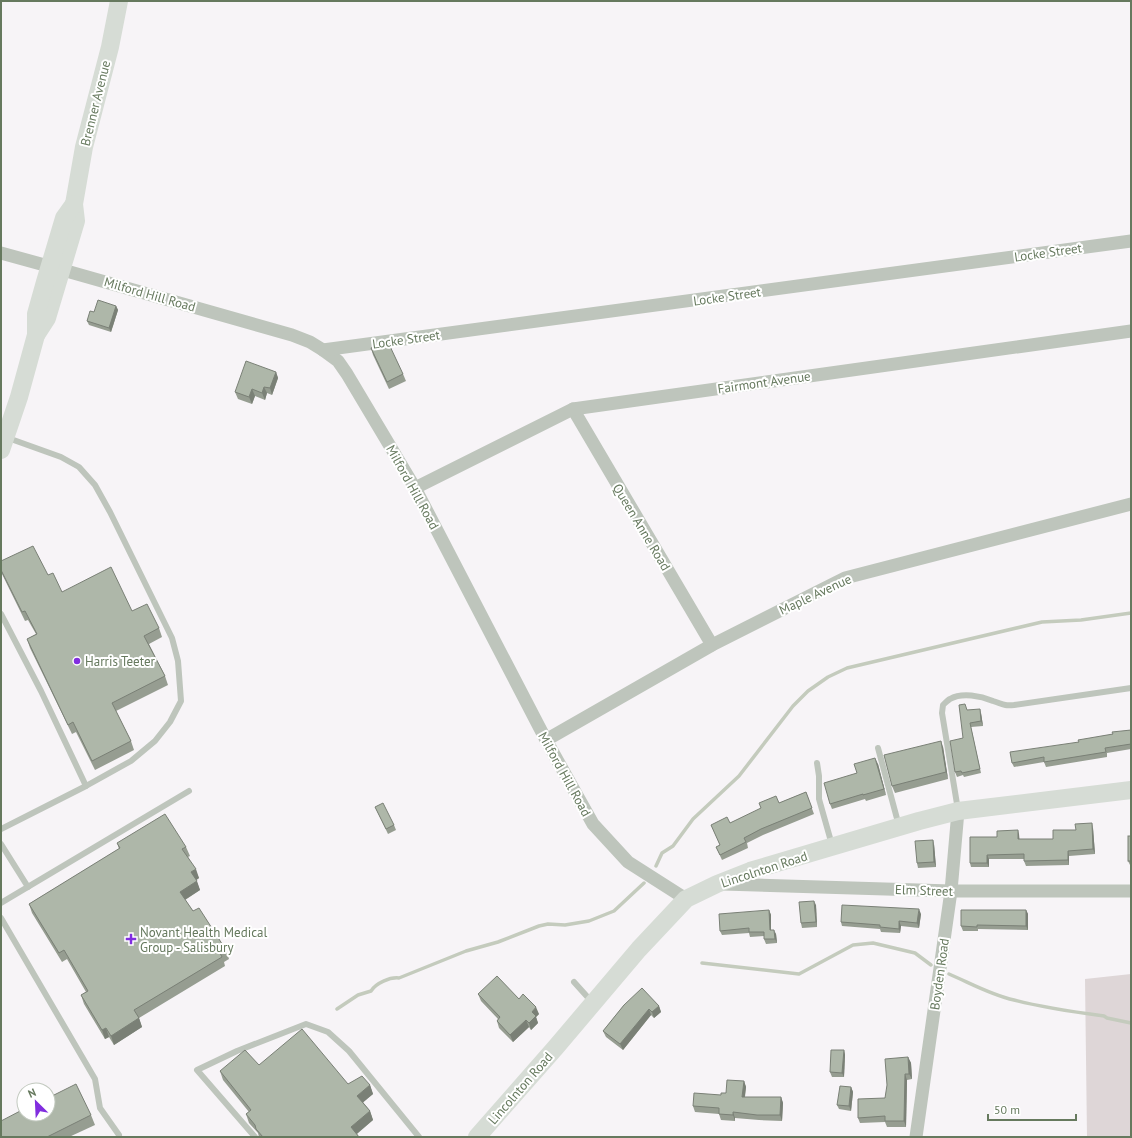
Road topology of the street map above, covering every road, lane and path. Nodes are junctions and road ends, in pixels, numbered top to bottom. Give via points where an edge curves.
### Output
1 (119, 1) edge
2 (1131, 241) edge
3 (1, 254) edge
4 (56, 268) junction
5 (1130, 335) edge
6 (323, 350) junction
7 (573, 409) junction
8 (3, 444) edge
9 (415, 488) junction
10 (1131, 504) edge
11 (1, 614) edge
12 (712, 645) junction
13 (1131, 688) edge
14 (546, 740) junction
15 (878, 748) dead end
16 (817, 763) dead end
17 (86, 786) junction
18 (189, 790) dead end
19 (1131, 790) edge
20 (958, 812) junction
21 (899, 827) junction
22 (1, 829) edge
23 (1, 844) edge
24 (832, 847) junction
25 (717, 884) junction
26 (28, 887) junction
27 (951, 891) junction
28 (1131, 891) edge
29 (686, 899) junction
30 (1, 903) edge
31 (1, 918) edge
32 (574, 982) dead end
33 (594, 1003) junction
34 (119, 1135) dead end
35 (255, 1137) edge
36 (419, 1137) edge
37 (478, 1137) edge
38 (916, 1137) edge

1 - 4 street, Brenner Avenue via 84,147 74,204 64,218
2 - 6 street, Locke Street
3 - 4 street, Milford Hill Road
4 - 6 street, Milford Hill Road via 292,335
4 - 8 street, Brenner Avenue via 36,314 36,335
5 - 7 street, Fairmont Avenue
6 - 9 street, Milford Hill Road via 338,361 347,374
7 - 9 street, Fairmont Avenue
7 - 12 street, Queen Anne Road
8 - 17 lane via 61,457 79,467 95,485 172,638 178,661 181,701 170,722 155,741 131,761
9 - 14 street, Milford Hill Road
10 - 12 street, Maple Avenue via 845,578
11 - 17 lane
12 - 14 street, Maple Avenue
13 - 20 lane via 1004,706 979,696 950,698 943,705 942,713
14 - 29 street, Milford Hill Road via 593,824 628,862
15 - 21 lane
16 - 24 lane via 819,799
17 - 22 lane
18 - 26 lane
19 - 20 street, Lincolnton Road
20 - 21 street, Lincolnton Road
20 - 27 street, Boyden Road
21 - 24 street, Lincolnton Road
23 - 26 lane
24 - 25 street, Lincolnton Road via 750,871
25 - 27 street, Elm Street
25 - 29 street, Lincolnton Road
26 - 30 lane
27 - 28 street, Elm Street
27 - 38 street, Boyden Road
29 - 33 street, Lincolnton Road via 639,949
31 - 34 lane via 95,1079 100,1108
32 - 33 lane
33 - 37 street, Lincolnton Road
35 - 36 lane via 197,1070 306,1024 328,1032 349,1051

